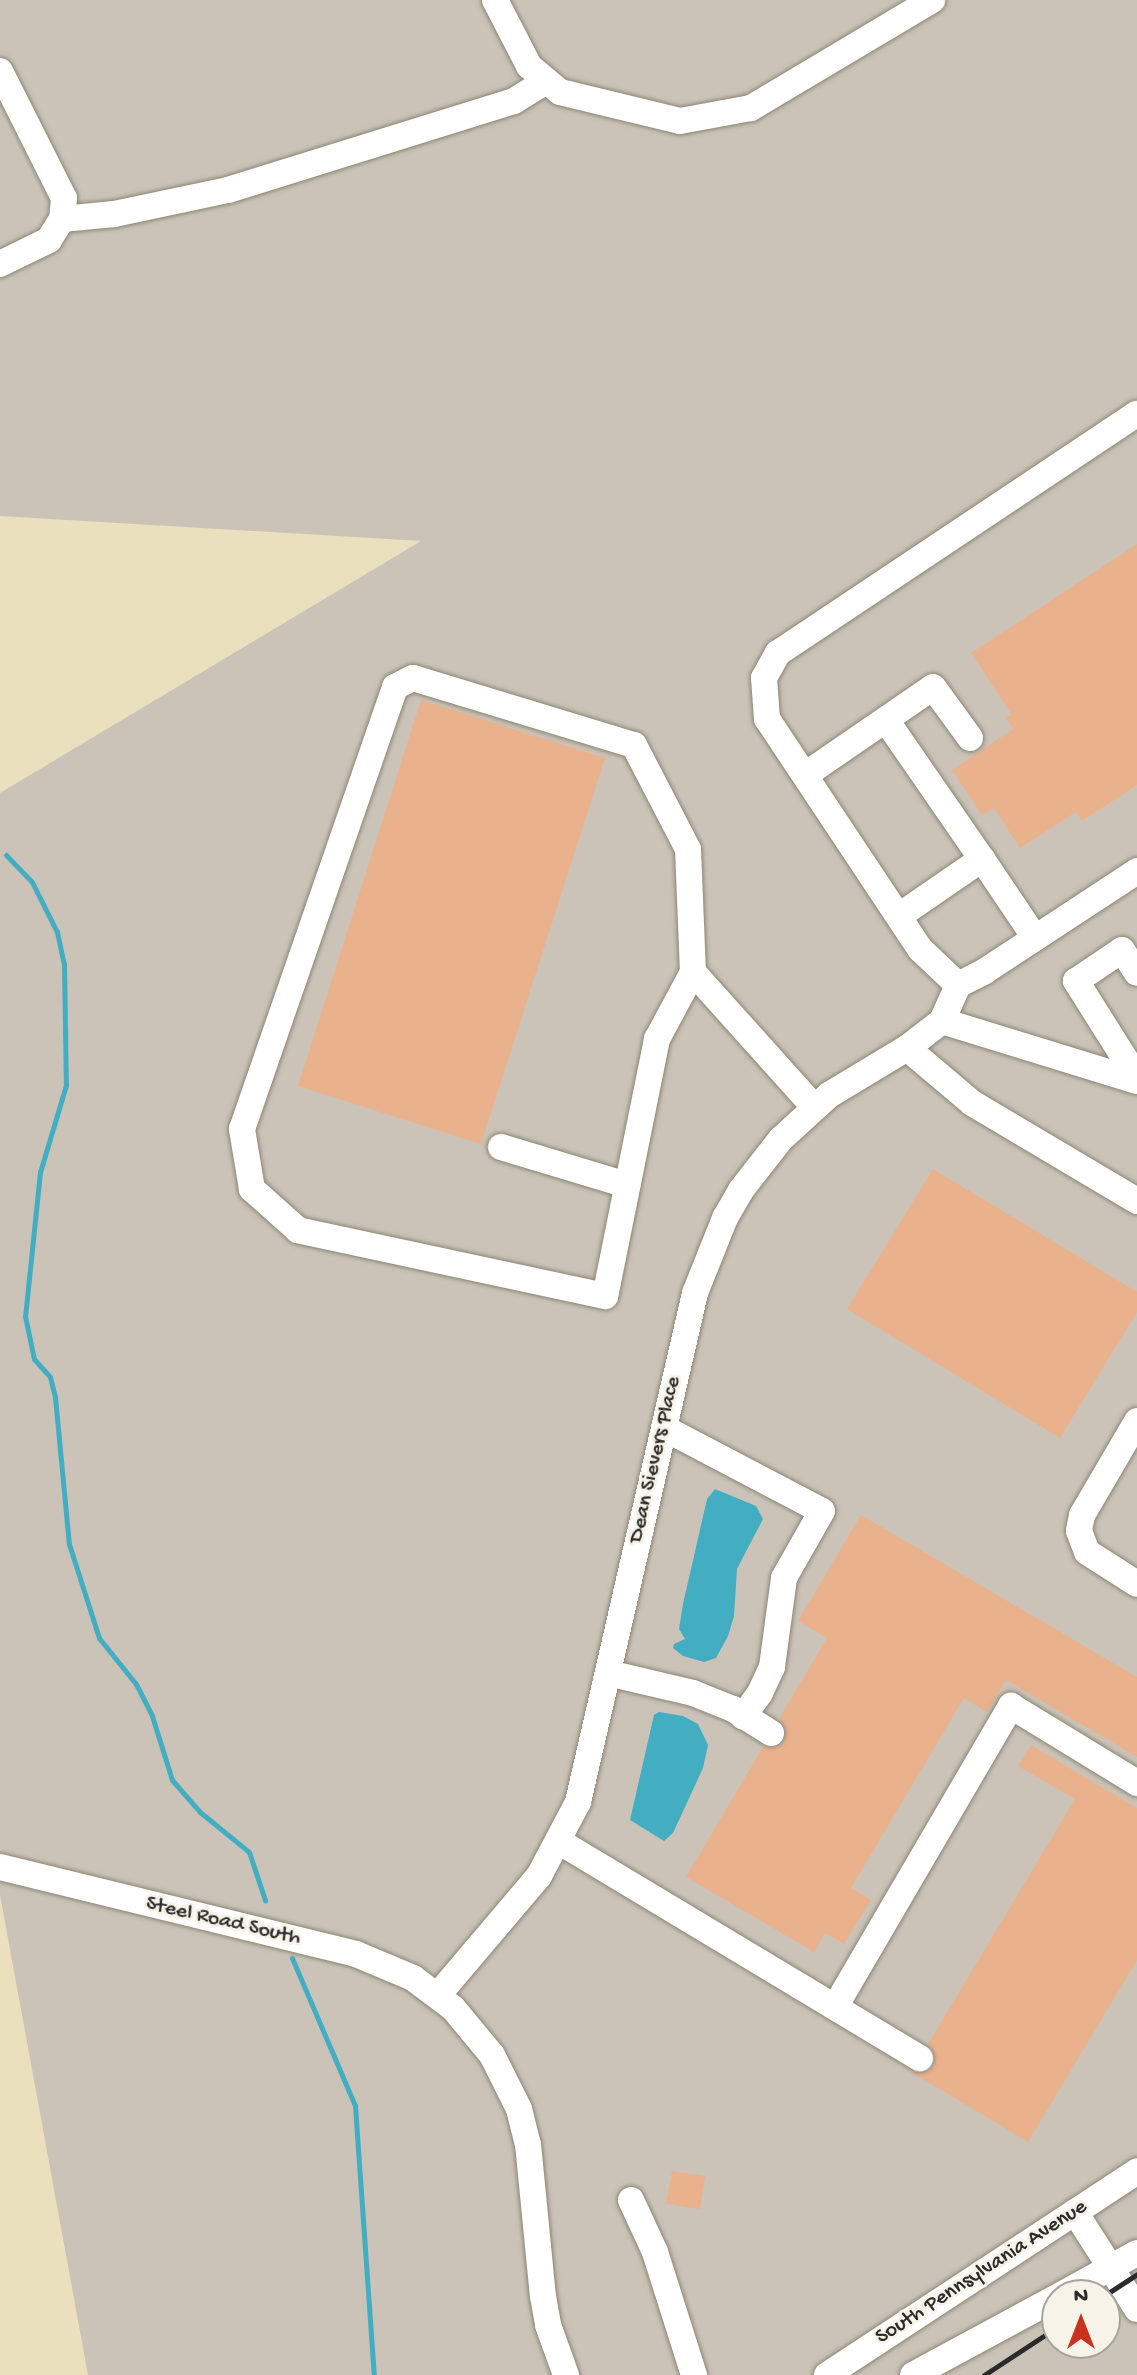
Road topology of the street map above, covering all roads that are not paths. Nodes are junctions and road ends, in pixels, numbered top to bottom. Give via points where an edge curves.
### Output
1 (495, 0) edge
2 (932, 0) edge
3 (0, 71) edge
4 (546, 81) junction
5 (62, 219) junction
6 (0, 264) edge
7 (1137, 414) edge
8 (886, 720) junction
9 (970, 738) dead end
10 (805, 775) junction
11 (982, 859) junction
12 (1137, 871) edge
13 (899, 916) junction
14 (1035, 938) junction
15 (693, 972) junction
16 (1137, 973) edge
17 (958, 985) junction
18 (942, 1021) junction
19 (907, 1048) junction
20 (1129, 1078) edge
21 (814, 1107) junction
22 (501, 1147) dead end
23 (627, 1185) junction
24 (1137, 1201) edge
25 (1137, 1421) edge
26 (664, 1428) junction
27 (1137, 1584) edge
28 (608, 1673) junction
29 (743, 1716) junction
30 (771, 1733) dead end
31 (1137, 1783) edge
32 (560, 1842) junction
33 (0, 1867) edge
34 (438, 1995) junction
35 (835, 2007) junction
36 (920, 2058) dead end
37 (1137, 2171) edge
38 (631, 2200) dead end
39 (1075, 2212) junction
40 (1137, 2253) edge
41 (1112, 2267) junction
42 (1090, 2279) edge
43 (1041, 2306) edge
44 (1137, 2309) edge
45 (566, 2375) edge
46 (694, 2375) edge
47 (827, 2375) edge
48 (913, 2375) edge

1 - 4 street via 529,66
2 - 4 street via 751,108 680,121 560,92
3 - 5 street via 64,198
4 - 5 street via 514,101 228,190 114,214
5 - 6 street via 49,240
7 - 10 street via 778,653 764,678 764,707
8 - 9 street via 933,687
8 - 10 street
8 - 11 street
10 - 13 street
11 - 13 street
11 - 14 street
12 - 14 street
13 - 17 street via 920,949
14 - 17 street
15 - 21 street
15 - 23 street via 657,1039
15 - 23 street via 688,849 634,745 413,678 395,687 242,1129 252,1189 298,1230 605,1296
16 - 20 street via 1122,950 1076,981 1127,1062
17 - 18 street, Dean Sievers Place
18 - 19 street, Dean Sievers Place
18 - 20 street
19 - 21 street, Dean Sievers Place
19 - 24 street via 972,1103
21 - 26 street, Dean Sievers Place via 760,1163 711,1247
22 - 23 street
25 - 27 street via 1082,1515 1079,1531 1087,1552
26 - 28 street, Dean Sievers Place
26 - 29 street via 822,1511 784,1578 772,1667
28 - 29 street via 674,1686
28 - 32 street, Dean Sievers Place via 578,1802
29 - 30 street
31 - 35 street via 1011,1706
32 - 34 street, Dean Sievers Place via 539,1876
32 - 35 street
33 - 34 street, Steel Road South via 356,1954 413,1978
34 - 45 street, Steel Road South via 492,2055 519,2109 528,2144 548,2325
35 - 36 street
37 - 39 street, South Pennsylvania Avenue
38 - 46 street via 655,2252
39 - 41 street
39 - 47 street, South Pennsylvania Avenue
40 - 41 street
41 - 42 street
41 - 44 street
43 - 48 street

